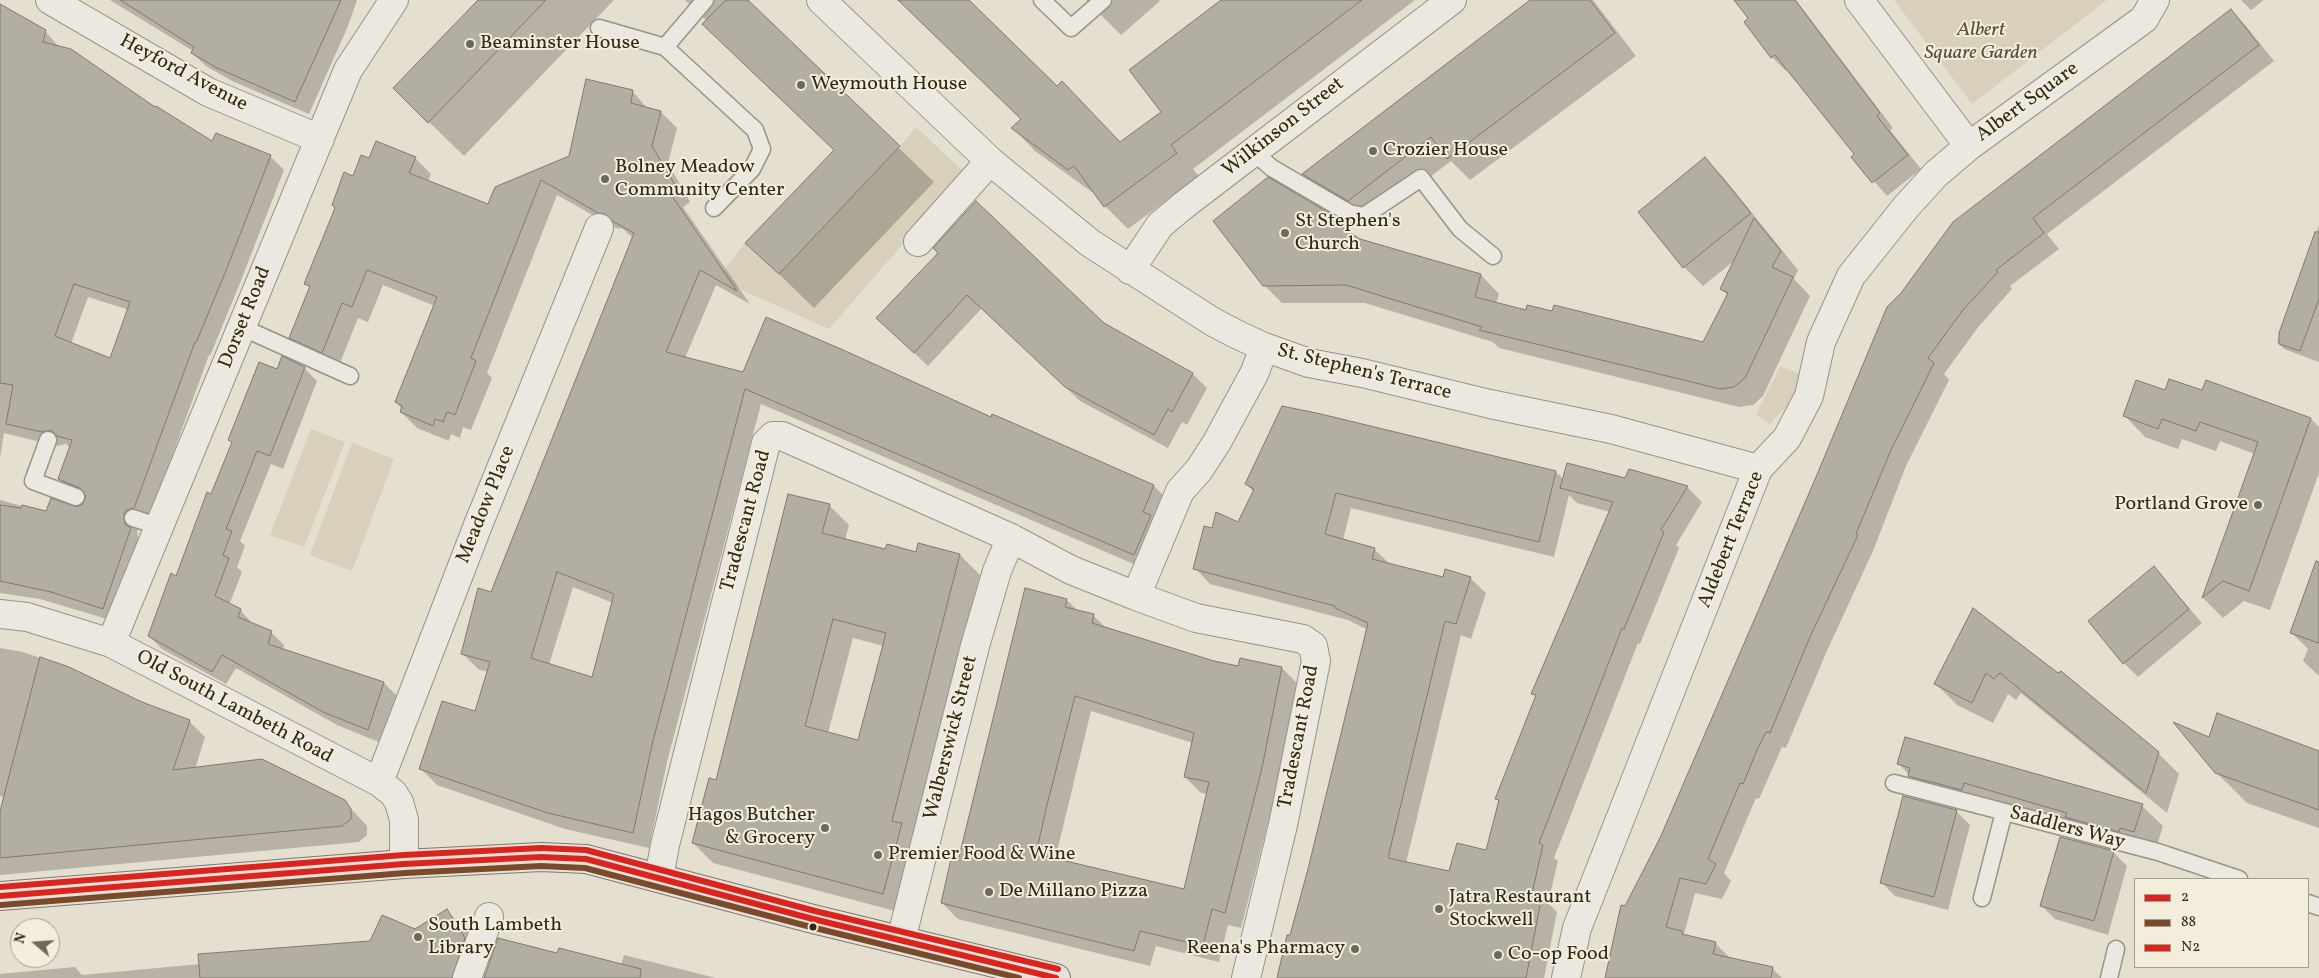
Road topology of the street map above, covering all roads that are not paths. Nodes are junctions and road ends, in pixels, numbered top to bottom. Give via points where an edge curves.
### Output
1 (50, 0) edge
2 (394, 0) edge
3 (705, 0) edge
4 (821, 0) edge
5 (1042, 0) edge
6 (1103, 0) edge
7 (1452, 0) edge
8 (1859, 0) edge
9 (2155, 0) edge
10 (600, 28) dead end
11 (665, 47) junction
12 (320, 139) junction
13 (1969, 146) junction
14 (1254, 153) junction
15 (990, 162) junction
16 (714, 208) dead end
17 (599, 228) dead end
18 (918, 242) dead end
19 (1493, 256) dead end
20 (1130, 270) junction
21 (241, 328) junction
22 (1264, 347) junction
23 (350, 376) dead end
24 (48, 440) dead end
25 (1758, 469) junction
26 (76, 497) dead end
27 (133, 518) dead end
28 (160, 527) junction
29 (1011, 538) junction
30 (1136, 596) junction
31 (0, 614) edge
32 (111, 643) junction
33 (379, 782) junction
34 (1894, 783) dead end
35 (2004, 812) junction
36 (404, 864) junction
37 (659, 878) junction
38 (2236, 878) edge
39 (0, 896) edge
40 (1982, 898) dead end
41 (488, 917) dead end
42 (901, 940) junction
43 (2116, 949) dead end
44 (467, 978) edge
45 (1056, 978) edge
46 (1246, 978) edge
47 (1566, 978) edge
48 (2109, 978) edge

1 - 12 street, Heyford Avenue via 208,92
2 - 12 street, Dorset Road via 348,70
3 - 11 lane
4 - 15 street, St. Stephen's Terrace
5 - 6 lane via 1071,28
7 - 14 street, Wilkinson Street
8 - 13 street, Albert Square
9 - 13 street, Albert Square via 2144,19
10 - 11 lane
11 - 16 lane via 755,130 762,149 752,169
12 - 21 street, Dorset Road
13 - 25 street, Aldebert Terrace via 1936,174 1906,207 1851,276 1820,342 1809,396 1787,438
14 - 19 lane via 1272,168 1349,213 1364,216 1421,178 1460,229
14 - 20 street, Wilkinson Street via 1160,225
15 - 18 street
15 - 20 street, St. Stephen's Terrace via 1090,243
17 - 33 street, Meadow Place via 478,525
20 - 22 street, St. Stephen's Terrace via 1213,322
21 - 23 lane
21 - 28 street, Dorset Road
22 - 25 street, St. Stephen's Terrace via 1309,363 1612,429
22 - 30 street via 1255,372 1216,442 1199,470 1180,491
24 - 26 lane via 32,481
25 - 47 street, Aldebert Terrace via 1586,902
27 - 28 lane
28 - 32 street, Dorset Road
29 - 30 street, Tradescant Road via 1071,570
29 - 37 street, Tradescant Road via 782,436 773,436 766,443
29 - 42 street, Walberswick Street via 997,571 975,646
30 - 46 street, Tradescant Road via 1196,618 1303,639 1313,646 1316,661 1283,825
31 - 32 street, Old South Lambeth Road via 27,617
32 - 33 street, Old South Lambeth Road
33 - 36 street, Old South Lambeth Road via 399,802 404,820
34 - 35 lane, Saddlers Way
35 - 38 lane, Saddlers Way via 2158,852
35 - 40 lane
36 - 37 highway via 541,857 586,859
36 - 39 highway
37 - 42 highway
41 - 44 street
42 - 45 highway
43 - 48 lane

